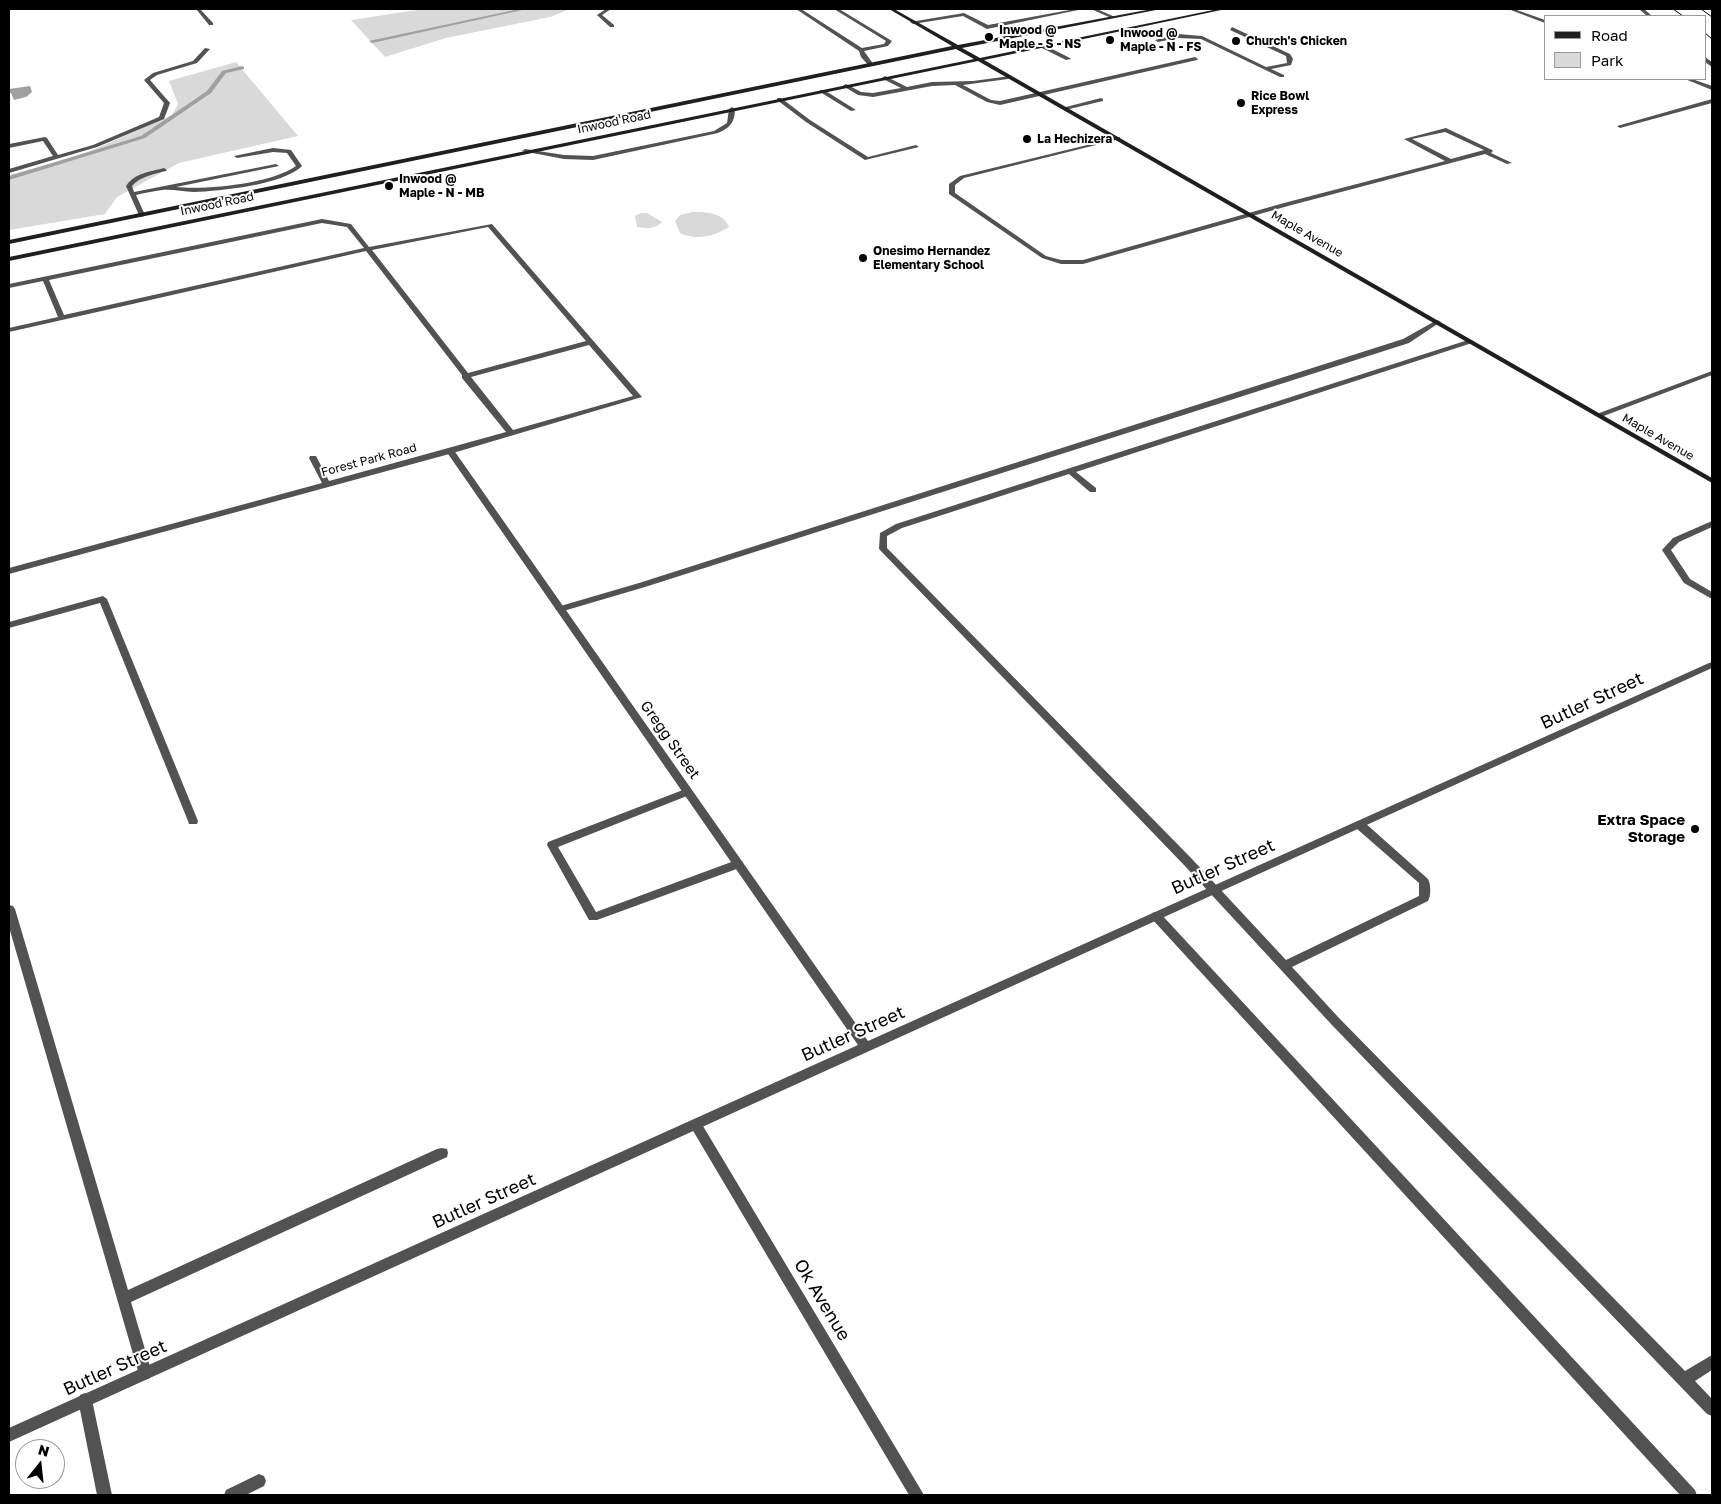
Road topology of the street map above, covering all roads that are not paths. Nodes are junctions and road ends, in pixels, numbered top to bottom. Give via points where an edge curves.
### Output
1 (198, 9) edge
2 (609, 9) edge
3 (798, 9) edge
4 (836, 9) edge
5 (891, 9) edge
6 (1081, 9) edge
7 (1093, 9) edge
8 (1159, 9) edge
9 (1224, 9) edge
10 (1510, 9) edge
11 (1113, 18) junction
12 (913, 22) junction
13 (1544, 22) edge
14 (210, 24) dead end
15 (612, 26) dead end
16 (1134, 27) junction
17 (1232, 29) dead end
18 (1158, 40) dead end
19 (1042, 46) junction
20 (957, 47) junction
21 (207, 49) dead end
22 (861, 50) junction
23 (977, 59) junction
24 (1068, 59) dead end
25 (1195, 59) dead end
26 (871, 65) junction
27 (1267, 68) junction
28 (1008, 76) junction
29 (1282, 76) dead end
30 (885, 78) junction
31 (1691, 80) edge
32 (957, 84) junction
33 (776, 85) junction
34 (846, 86) junction
35 (1712, 88) edge
36 (907, 89) junction
37 (822, 91) junction
38 (1040, 94) junction
39 (779, 100) junction
40 (1102, 100) dead end
41 (1712, 101) edge
42 (1065, 108) junction
43 (732, 109) junction
44 (853, 110) dead end
45 (1620, 126) dead end
46 (1118, 138) junction
47 (9, 146) edge
48 (916, 148) dead end
49 (458, 151) junction
50 (525, 151) junction
51 (1485, 152) junction
52 (237, 156) dead end
53 (57, 158) junction
54 (1450, 161) junction
55 (469, 163) junction
56 (1509, 163) dead end
57 (276, 166) dead end
58 (164, 170) dead end
59 (9, 171) edge
60 (163, 188) junction
61 (132, 194) junction
62 (1249, 214) junction
63 (142, 215) junction
64 (9, 242) edge
65 (368, 249) junction
66 (9, 259) edge
67 (46, 278) junction
68 (9, 286) edge
69 (62, 318) junction
70 (1437, 322) junction
71 (9, 330) edge
72 (591, 342) junction
73 (1471, 342) junction
74 (1712, 373) edge
75 (465, 376) junction
76 (1598, 414) junction
77 (511, 433) junction
78 (450, 451) junction
79 (313, 458) dead end
80 (1070, 471) junction
81 (1712, 481) edge
82 (326, 484) junction
83 (1093, 490) dead end
84 (1712, 524) edge
85 (9, 571) edge
86 (1712, 596) edge
87 (560, 610) junction
88 (9, 626) edge
89 (1712, 665) edge
90 (688, 792) junction
91 (193, 821) dead end
92 (1360, 825) junction
93 (738, 864) junction
94 (1214, 891) junction
95 (9, 909) edge
96 (1156, 916) junction
97 (1284, 966) junction
98 (866, 1047) junction
99 (696, 1124) junction
100 (442, 1153) dead end
101 (123, 1299) junction
102 (1712, 1362) edge
103 (145, 1373) junction
104 (1684, 1380) junction
105 (85, 1400) junction
106 (1712, 1409) edge
107 (9, 1435) edge
108 (259, 1481) dead end
109 (105, 1495) edge
110 (231, 1495) edge
111 (917, 1495) edge
112 (1690, 1495) edge

1 - 14 street
2 - 15 street via 599,15
3 - 22 street
4 - 22 street via 889,41 886,45
5 - 12 main road, Maple Avenue
6 - 12 street via 987,27 964,14
7 - 11 street
8 - 11 main road, Inwood Road
9 - 16 main road, Inwood Road
10 - 13 street
11 - 16 main road
11 - 20 main road, Inwood Road
12 - 20 main road, Maple Avenue
16 - 19 main road, Inwood Road
17 - 27 street via 1288,55 1289,64
18 - 27 street via 1178,36 1202,38
19 - 23 main road, Inwood Road
19 - 24 street
20 - 23 main road, Maple Avenue
20 - 26 main road, Inwood Road
21 - 53 street via 195,62 155,74 148,80 166,104 162,118
22 - 26 street
23 - 28 main road, Maple Avenue
23 - 30 main road, Inwood Road
25 - 38 street
26 - 33 main road, Inwood Road
27 - 29 street
28 - 32 street
28 - 38 main road, Maple Avenue
30 - 34 main road, Inwood Road
30 - 36 street
31 - 35 street
32 - 36 street via 938,83
32 - 38 street via 994,103
33 - 39 main road
33 - 49 main road, Inwood Road
34 - 36 street via 865,95
34 - 37 main road, Inwood Road
37 - 39 main road, Inwood Road
37 - 44 street
38 - 42 main road, Maple Avenue
39 - 43 main road, Inwood Road
39 - 48 street via 867,159
40 - 42 street
41 - 45 street
42 - 46 main road, Maple Avenue
43 - 50 main road, Inwood Road
43 - 50 street via 730,125 716,132 593,158
46 - 62 main road, Maple Avenue
46 - 62 street via 962,177 952,184 952,194 1044,257 1061,262 1083,262
47 - 53 street via 45,139
49 - 55 main road
49 - 63 main road, Inwood Road
50 - 55 main road, Inwood Road
51 - 54 street
51 - 54 street via 1490,150 1446,130 1407,139
51 - 56 street
52 - 60 street via 272,150 289,151 299,166 287,175 246,184 206,189
53 - 59 street
54 - 62 street
55 - 66 main road, Inwood Road
57 - 60 street
58 - 61 street via 131,182
60 - 61 street
61 - 63 street
62 - 70 main road, Maple Avenue
63 - 64 main road, Inwood Road
65 - 67 street via 350,225 322,221
65 - 69 street
65 - 72 street via 490,224
65 - 75 street
67 - 68 street
67 - 69 street
69 - 71 street
70 - 73 main road, Maple Avenue
70 - 87 street via 1406,341 1374,352
72 - 75 street
72 - 77 street, Forest Park Road via 638,397
73 - 76 main road, Maple Avenue
73 - 80 street
74 - 76 street
75 - 77 street
76 - 81 main road, Maple Avenue
77 - 78 street, Forest Park Road
78 - 82 street, Forest Park Road
78 - 87 street, Gregg Street
79 - 82 street
80 - 83 street
80 - 94 street via 899,526 883,535 883,549
82 - 85 street, Forest Park Road
84 - 86 street via 1676,540 1666,550 1686,581
87 - 90 street, Gregg Street
88 - 91 street via 102,599
89 - 92 street, Butler Street
90 - 93 street, Gregg Street
90 - 93 street via 552,845 593,916
92 - 94 street, Butler Street
92 - 97 street via 1424,882 1424,898
93 - 98 street, Gregg Street
94 - 96 street, Butler Street
94 - 97 street
95 - 101 street
96 - 98 street, Butler Street
96 - 112 street
97 - 104 street
98 - 99 street, Butler Street
99 - 103 street, Butler Street
99 - 111 street, Ok Avenue
100 - 101 street
101 - 103 street
102 - 104 street
103 - 105 street, Butler Street
104 - 106 street
105 - 107 street, Butler Street
105 - 109 street
108 - 110 street

